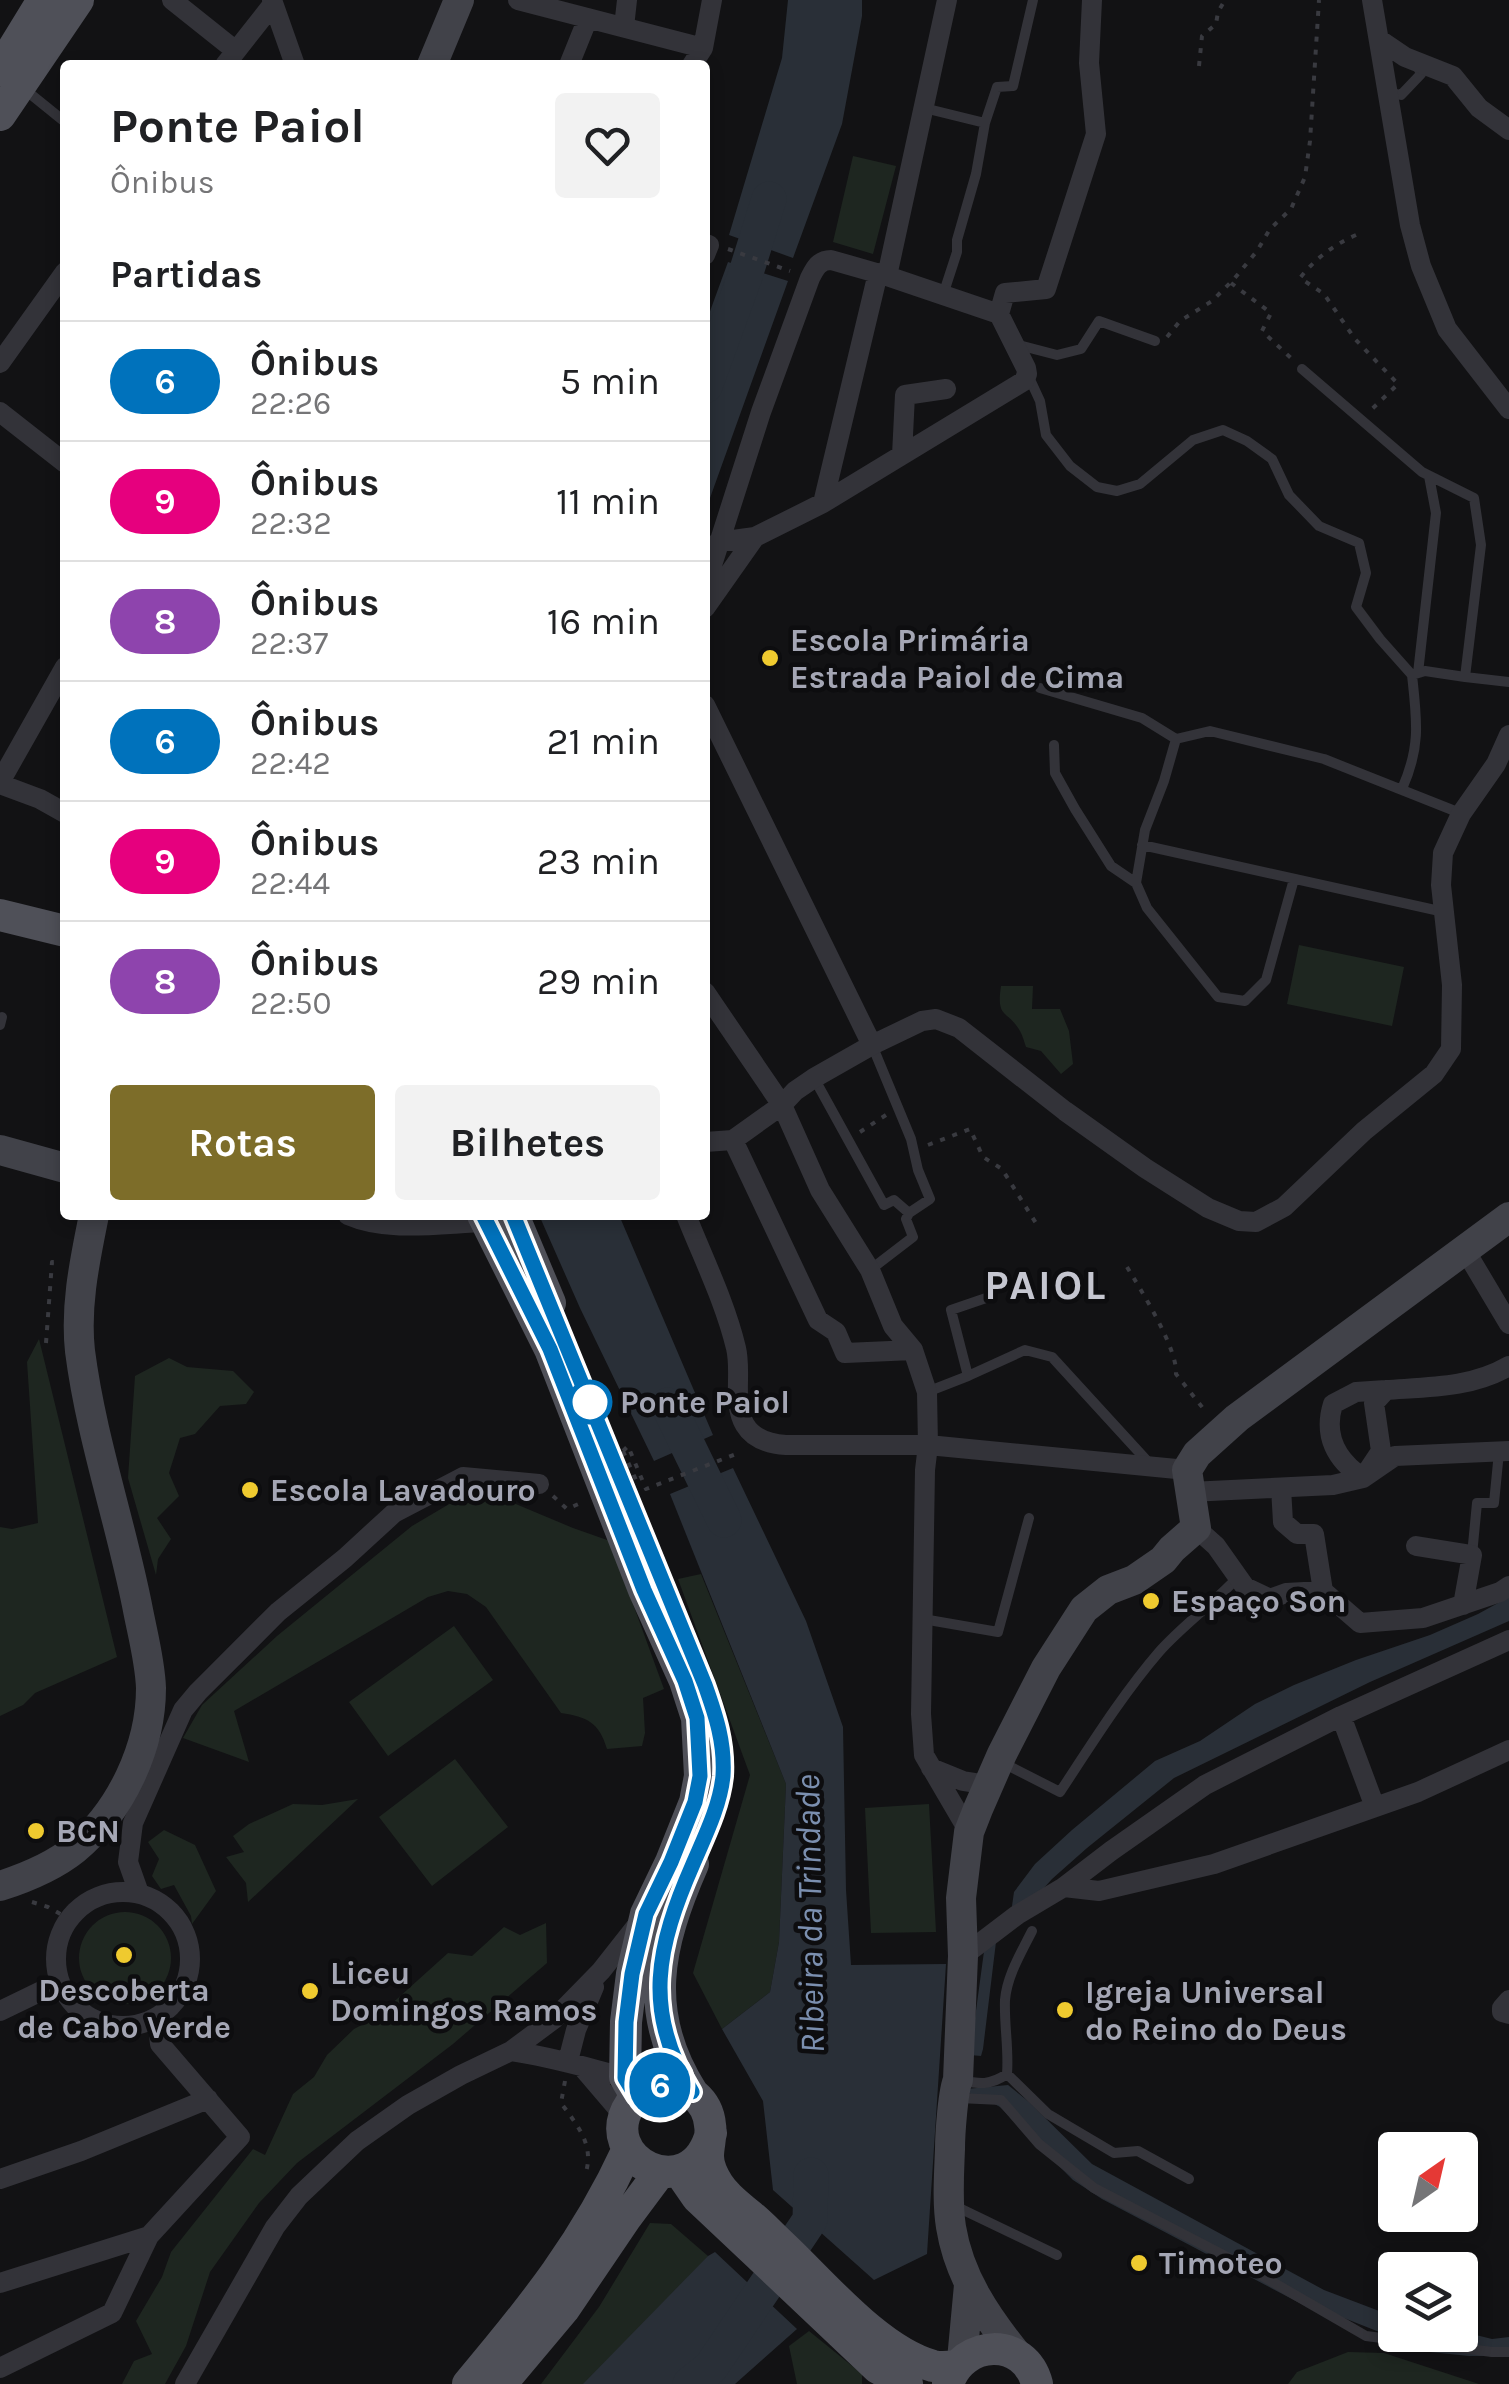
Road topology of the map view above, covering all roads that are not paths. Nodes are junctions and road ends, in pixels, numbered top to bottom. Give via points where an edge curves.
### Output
1 (43, 0) edge
2 (78, 0) edge
3 (172, 0) edge
4 (459, 0) edge
5 (518, 0) edge
6 (627, 0) edge
7 (712, 0) edge
8 (947, 0) edge
9 (1033, 0) edge
10 (1092, 0) edge
11 (1372, 0) edge
12 (272, 2) edge
13 (588, 18) junction
14 (624, 27) junction
15 (1380, 40) junction
16 (698, 56) edge
17 (230, 58) edge
18 (293, 60) edge
19 (434, 60) edge
20 (571, 60) edge
21 (1414, 61) junction
22 (10, 78) edge
23 (1387, 92) junction
24 (924, 108) junction
25 (0, 115) edge
26 (60, 118) edge
27 (985, 123) junction
28 (1509, 130) edge
29 (882, 274) junction
30 (60, 279) edge
31 (943, 295) junction
32 (999, 314) junction
33 (1155, 341) road end
34 (1014, 344) junction
35 (0, 363) edge
36 (1302, 369) road end
37 (1027, 374) junction
38 (946, 390) dead end
39 (1509, 409) edge
40 (0, 412) edge
41 (902, 455) junction
42 (60, 459) edge
43 (1430, 476) junction
44 (823, 504) junction
45 (756, 537) junction
46 (718, 542) junction
47 (710, 570) edge
48 (710, 601) edge
49 (1415, 674) junction
50 (60, 676) edge
51 (1465, 677) junction
52 (1509, 682) edge
53 (1040, 688) dead end
54 (710, 715) edge
55 (1509, 736) edge
56 (1176, 739) junction
57 (1054, 745) dead end
58 (0, 783) edge
59 (1402, 789) junction
60 (60, 810) edge
61 (1461, 814) junction
62 (1142, 845) junction
63 (1294, 879) junction
64 (1136, 883) junction
65 (0, 894) edge
66 (60, 908) edge
67 (1444, 912) junction
68 (0, 915) edge
69 (60, 930) edge
70 (710, 999) edge
71 (872, 1045) junction
72 (814, 1078) junction
73 (782, 1105) junction
74 (734, 1140) junction
75 (710, 1142) edge
76 (0, 1150) edge
77 (60, 1167) edge
78 (909, 1213) junction
79 (1509, 1217) edge
80 (93, 1220) edge
81 (364, 1220) edge
82 (463, 1220) edge
83 (495, 1220) edge
84 (495, 1220) edge
85 (688, 1220) edge
86 (1465, 1250) junction
87 (870, 1270) junction
88 (989, 1297) dead end
89 (1509, 1324) edge
90 (913, 1350) junction
91 (1509, 1366) edge
92 (968, 1376) junction
93 (1386, 1390) junction
94 (927, 1392) junction
95 (928, 1446) junction
96 (1504, 1451) edge
97 (1154, 1467) junction
98 (1363, 1478) junction
99 (1189, 1481) junction
100 (539, 1484) dead end
101 (1281, 1488) junction
102 (1029, 1518) dead end
103 (1196, 1528) junction
104 (1416, 1546) dead end
105 (1472, 1555) junction
106 (1238, 1578) junction
107 (1509, 1586) edge
108 (1323, 1591) junction
109 (1463, 1605) junction
110 (923, 1620) junction
111 (1509, 1640) edge
112 (1342, 1716) junction
113 (1509, 1750) edge
114 (931, 1768) junction
115 (994, 1773) junction
116 (1376, 1807) junction
117 (969, 1832) junction
118 (1064, 1886) junction
119 (13, 1893) edge
120 (139, 1893) junction
121 (646, 1914) junction
122 (1032, 1931) dead end
123 (964, 1956) junction
124 (601, 1971) junction
125 (60, 1982) junction
126 (1509, 2000) edge
127 (0, 2011) edge
128 (1509, 2014) edge
129 (157, 2017) junction
130 (511, 2051) junction
131 (576, 2064) junction
132 (1008, 2074) junction
133 (956, 2088) junction
134 (692, 2092) junction
135 (636, 2094) junction
136 (208, 2099) junction
137 (711, 2133) junction
138 (628, 2150) junction
139 (669, 2172) junction
140 (0, 2179) edge
141 (1189, 2179) dead end
142 (949, 2204) junction
143 (744, 2225) junction
144 (149, 2236) junction
145 (1057, 2255) dead end
146 (0, 2283) edge
147 (969, 2285) junction
148 (848, 2325) junction
149 (1509, 2352) edge
150 (1026, 2367) edge
151 (0, 2368) edge
152 (955, 2370) edge
153 (881, 2376) edge
154 (185, 2384) edge
155 (468, 2384) edge
156 (501, 2384) edge
157 (907, 2384) edge
158 (1060, 2384) edge

1 - 22 main road
2 - 22 main road
3 - 17 street
4 - 19 street
5 - 13 street
6 - 14 street
7 - 16 street
8 - 24 street
9 - 27 lane via 1013,86 997,88
10 - 32 street via 1096,134 1046,289 1005,293
11 - 15 street
12 - 17 street
12 - 18 street
13 - 14 street
13 - 20 street
14 - 16 street
15 - 21 street
15 - 23 street
21 - 23 lane via 1421,74 1401,95
21 - 28 street via 1453,76 1478,108
22 - 25 main road
22 - 26 lane
23 - 39 street via 1410,225 1430,293 1447,329
24 - 27 lane
24 - 29 street
27 - 31 lane
29 - 31 street
29 - 44 street
29 - 46 street via 831,260 816,268
30 - 35 street
31 - 32 street
32 - 34 street
33 - 34 lane via 1099,321 1081,349 1057,355
34 - 37 street
36 - 43 lane
37 - 41 street
37 - 49 lane via 1046,435 1097,487 1117,491 1140,484 1193,440 1223,430 1272,459 1289,495 1319,526 1359,543 1366,573 1356,607
38 - 41 street via 905,395
40 - 42 street
41 - 44 street
43 - 49 lane via 1436,513
43 - 51 lane via 1474,498 1481,545
44 - 45 street
45 - 46 street
45 - 48 street
46 - 47 street
49 - 51 lane
49 - 59 lane via 1418,726
50 - 58 street
51 - 52 lane
53 - 56 lane via 1142,718
54 - 71 street
55 - 61 street
56 - 59 lane via 1210,731 1324,759
56 - 62 lane
57 - 64 lane via 1055,773 1075,809 1111,866
58 - 60 street
59 - 61 lane
61 - 67 street via 1443,853
62 - 63 lane
62 - 64 lane
63 - 64 lane via 1266,980 1245,1001 1218,997 1147,908
63 - 67 lane
65 - 66 main road
67 - 71 street via 1450,1048 1434,1074 1284,1207 1256,1222 1208,1208 1145,1168 946,1022 922,1022
68 - 69 main road
70 - 73 street
71 - 72 street
71 - 78 lane via 930,1200
72 - 73 street
72 - 78 lane via 884,1205 894,1200
73 - 74 street
73 - 87 street via 820,1190
74 - 75 street
74 - 90 street via 818,1320 836,1332 846,1353
76 - 77 street
78 - 87 lane via 913,1237
79 - 86 street
80 - 119 street via 80,1293 80,1346 148,1663 149,1713 135,1766 93,1832
81 - 82 street via 402,1226
83 - 121 main road via 697,1718 695,1802
84 - 134 main road via 698,1668 724,1746 720,1792 676,1905 659,1992 667,2042
85 - 95 street via 732,1331 745,1426 758,1439
86 - 89 street
86 - 99 street via 1216,1434 1197,1454
87 - 90 street via 893,1326
88 - 92 lane via 950,1310
90 - 94 street
91 - 93 street via 1450,1386
92 - 94 lane
92 - 97 lane via 1025,1350 1052,1357
93 - 98 street via 1374,1403 1381,1450
93 - 98 street via 1356,1392 1333,1404 1328,1420 1335,1451
94 - 95 street
95 - 97 street
95 - 110 street
96 - 98 street via 1395,1456
96 - 105 lane via 1494,1503 1476,1504
97 - 99 street
98 - 101 street
99 - 101 street
99 - 103 street
100 - 120 street via 462,1477 394,1514 278,1612 198,1692 182,1710 133,1823 128,1862
101 - 108 street via 1284,1522 1297,1534 1314,1534
102 - 110 lane via 998,1632
103 - 106 street
103 - 115 street via 1163,1560 1084,1609
104 - 105 street
105 - 109 street
106 - 108 street via 1270,1600
106 - 115 lane via 1162,1649 1060,1792
107 - 109 street
108 - 109 street via 1360,1624 1423,1618
110 - 114 street via 921,1714
111 - 112 street
112 - 116 street
112 - 118 street via 1205,1785
113 - 116 street
114 - 115 street via 962,1781
114 - 117 street
115 - 117 street
116 - 118 street via 1214,1864 1098,1890
117 - 123 street
118 - 123 street
120 - 125 street via 100,1895 69,1918 56,1950
120 - 129 street via 177,1918 190,1950 181,1994
121 - 124 street
121 - 135 main road via 626,2022
122 - 132 lane via 1005,1996
123 - 133 street
124 - 130 street
124 - 131 street via 576,2030
125 - 127 street
125 - 129 street via 80,2010 100,2022 124,2026
126 - 128 street via 1502,2008
129 - 136 street via 160,2044
130 - 131 street
130 - 154 street via 408,2105 298,2196
131 - 135 street
131 - 135 street
132 - 133 lane
132 - 141 lane via 1048,2114 1114,2153 1138,2150
133 - 142 street
133 - 149 lane via 1001,2100 1040,2144 1094,2188 1366,2336
134 - 135 main road via 681,2087
134 - 137 main road via 706,2110
135 - 138 main road via 624,2139
136 - 140 street
136 - 144 street via 240,2137
137 - 139 main road via 691,2166
137 - 143 main road via 708,2158
138 - 139 main road via 647,2168
138 - 155 main road via 573,2252
139 - 143 main road via 697,2198
139 - 156 main road via 625,2219 564,2309
142 - 145 lane
142 - 147 street
143 - 148 main road
144 - 146 street
144 - 151 street via 112,2313
147 - 150 street
147 - 152 street
148 - 152 main road via 916,2360
148 - 153 main road
150 - 152 main road via 1005,2350 990,2349 975,2352
150 - 158 main road
153 - 157 main road

